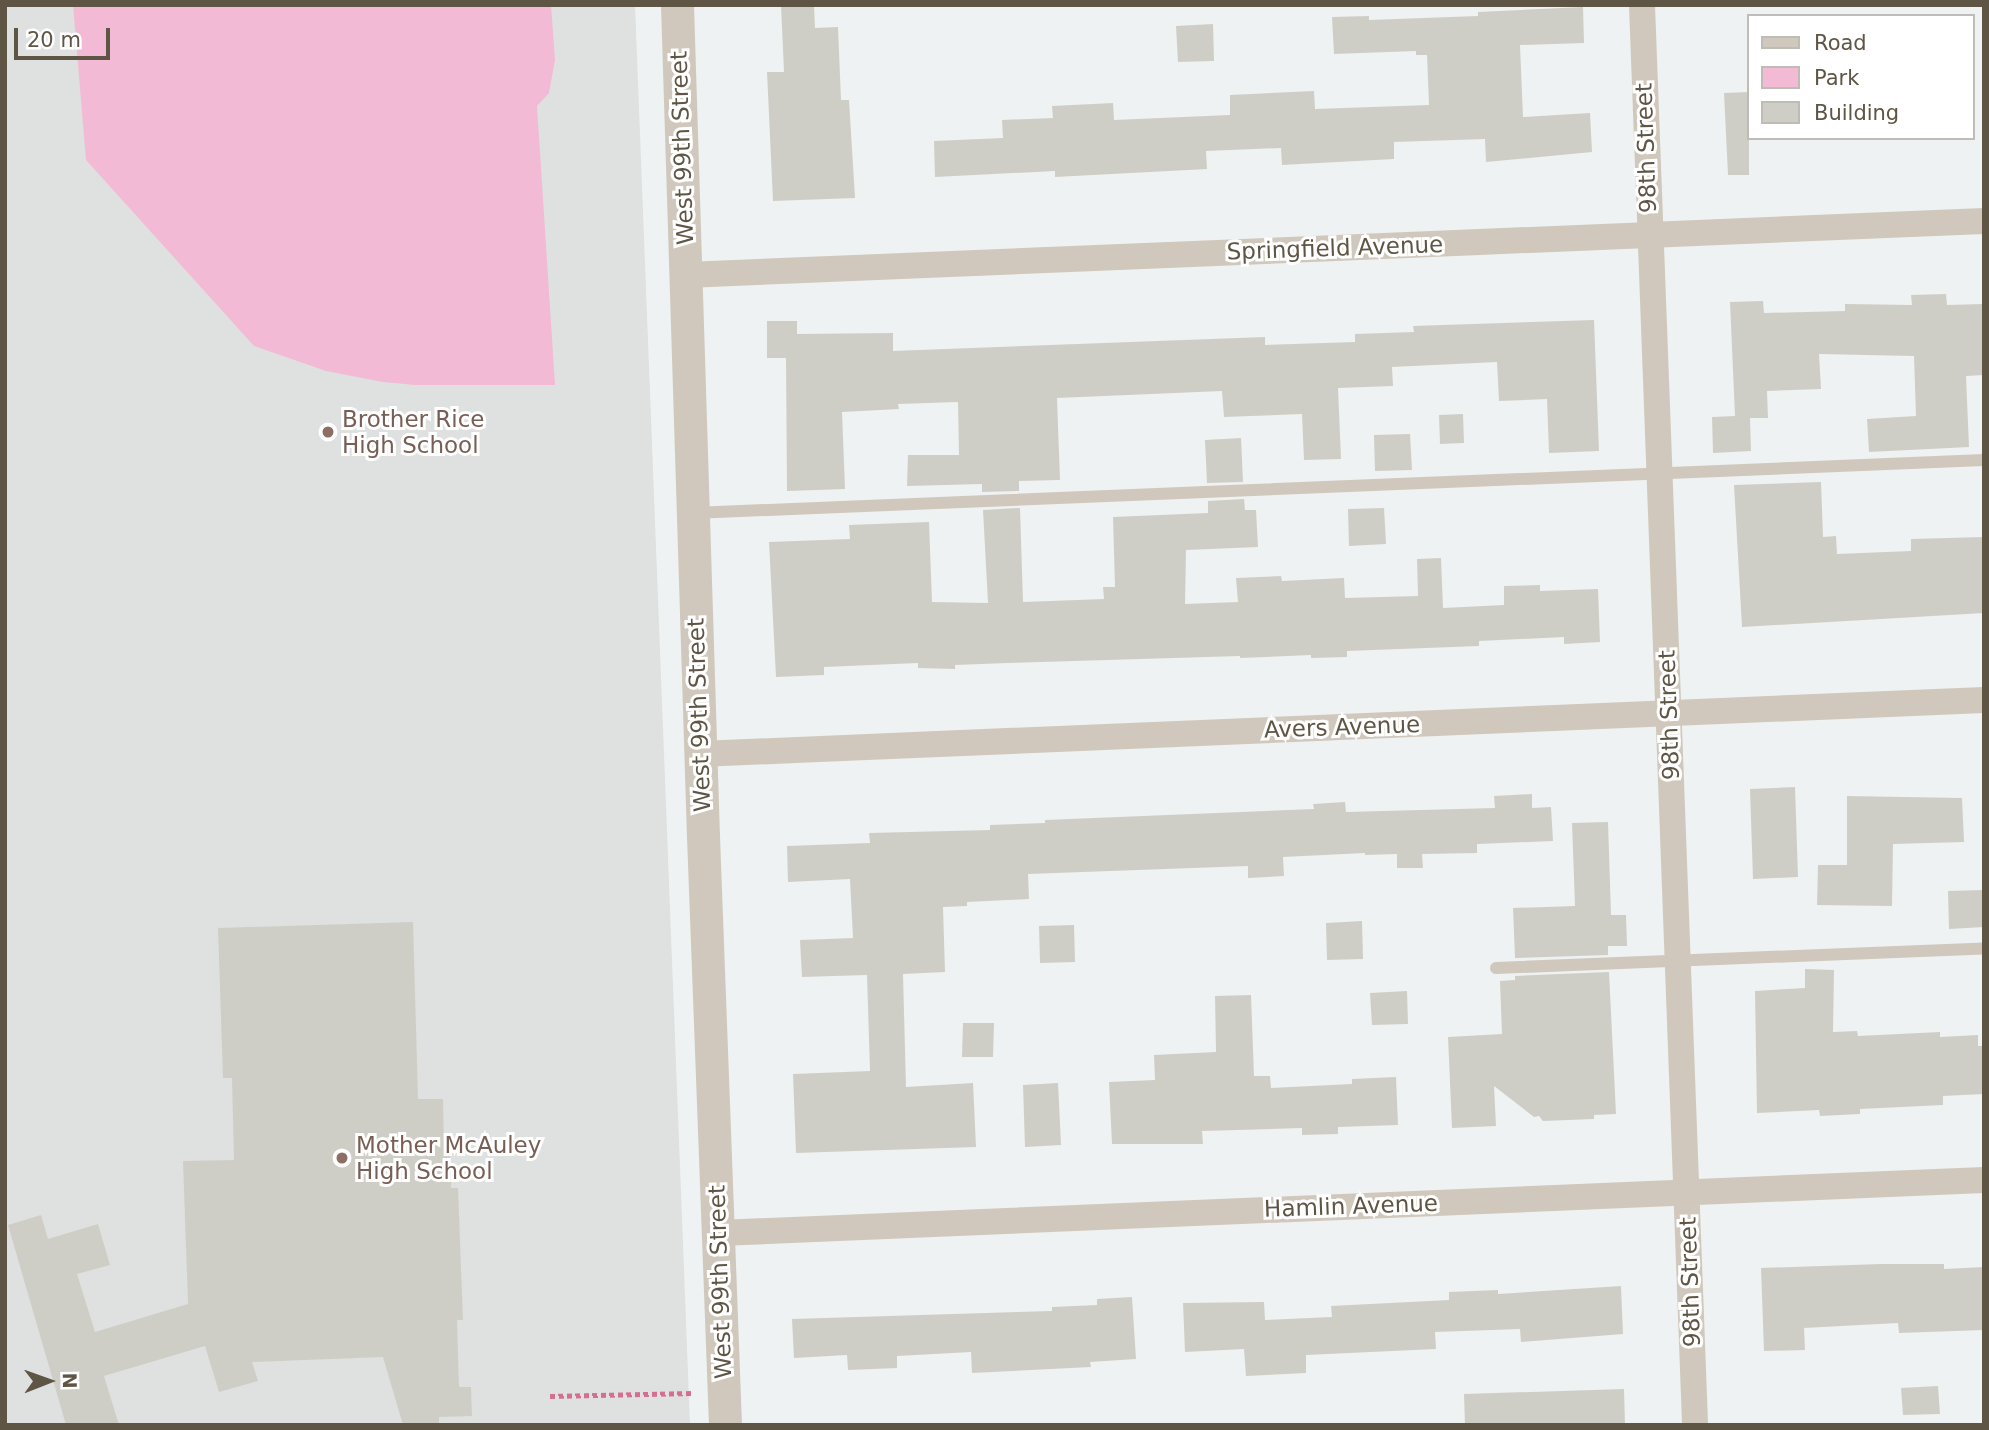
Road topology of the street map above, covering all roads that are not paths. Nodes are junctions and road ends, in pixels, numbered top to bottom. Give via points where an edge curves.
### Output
1 (677, 5) edge
2 (1642, 5) edge
3 (1984, 220) edge
4 (1649, 234) junction
5 (686, 275) junction
6 (1984, 460) edge
7 (1660, 474) junction
8 (693, 513) junction
9 (1984, 700) edge
10 (1670, 713) junction
11 (700, 754) junction
12 (1984, 948) edge
13 (1679, 960) junction
14 (1496, 968) dead end
15 (1984, 1180) edge
16 (1687, 1192) junction
17 (719, 1233) junction
18 (725, 1425) edge
19 (1695, 1425) edge

1 - 5 street, West 99th Street
2 - 4 street, 98th Street
3 - 4 street, Springfield Avenue
4 - 5 street, Springfield Avenue
4 - 7 street, 98th Street
5 - 8 street, West 99th Street
6 - 7 lane
7 - 8 lane
7 - 10 street, 98th Street
8 - 11 street, West 99th Street
9 - 10 street, Avers Avenue
10 - 11 street, Avers Avenue
10 - 13 street, 98th Street
11 - 17 street, West 99th Street
12 - 13 lane
13 - 14 lane
13 - 16 street, 98th Street
15 - 16 street, Hamlin Avenue
16 - 17 street, Hamlin Avenue
16 - 19 street, 98th Street
17 - 18 street, West 99th Street

